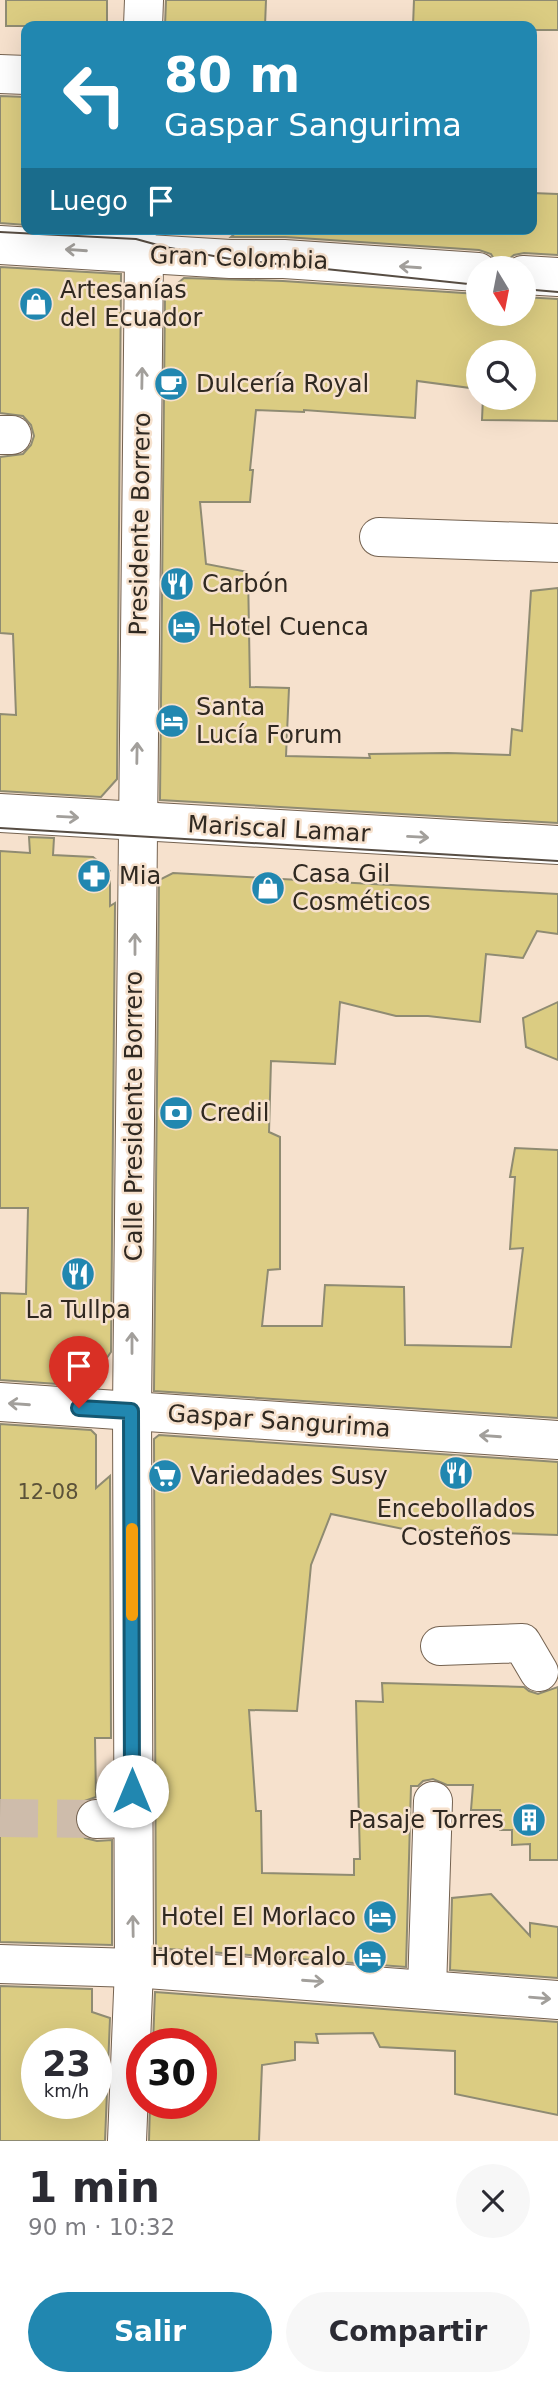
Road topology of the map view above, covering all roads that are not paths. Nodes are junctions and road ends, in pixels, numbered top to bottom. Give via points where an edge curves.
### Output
1 (144, 0) edge
2 (143, 21) edge
3 (0, 74) edge
4 (21, 75) edge
5 (140, 242) edge
6 (0, 245) edge
7 (466, 271) edge
8 (536, 276) edge
9 (558, 277) edge
10 (379, 537) dead end
11 (558, 543) edge
12 (0, 813) edge
13 (136, 821) junction
14 (558, 845) edge
15 (0, 1402) edge
16 (131, 1411) junction
17 (558, 1440) edge
18 (440, 1646) dead end
19 (539, 1672) dead end
20 (433, 1801) dead end
21 (0, 1964) edge
22 (134, 1968) junction
23 (427, 1989) junction
24 (558, 2000) edge
25 (127, 2141) edge

1 - 2 street
3 - 4 street
5 -> 6 street, Gran Colombia
7 -> 5 street, Gran Colombia via 230,259
13 -> 5 street, Presidente Borrero
8 - 9 street
10 - 11 street
12 -> 13 street, Mariscal Lamar
13 -> 14 street, Mariscal Lamar
16 -> 13 street, Calle Presidente Borrero
16 -> 15 street, Gaspar Sangurima
17 -> 16 street, Gaspar Sangurima
22 -> 16 street via 114,1818
18 - 19 street via 522,1643
20 - 23 street
21 - 22 street
22 -> 23 street
22 - 25 street
23 -> 24 street

